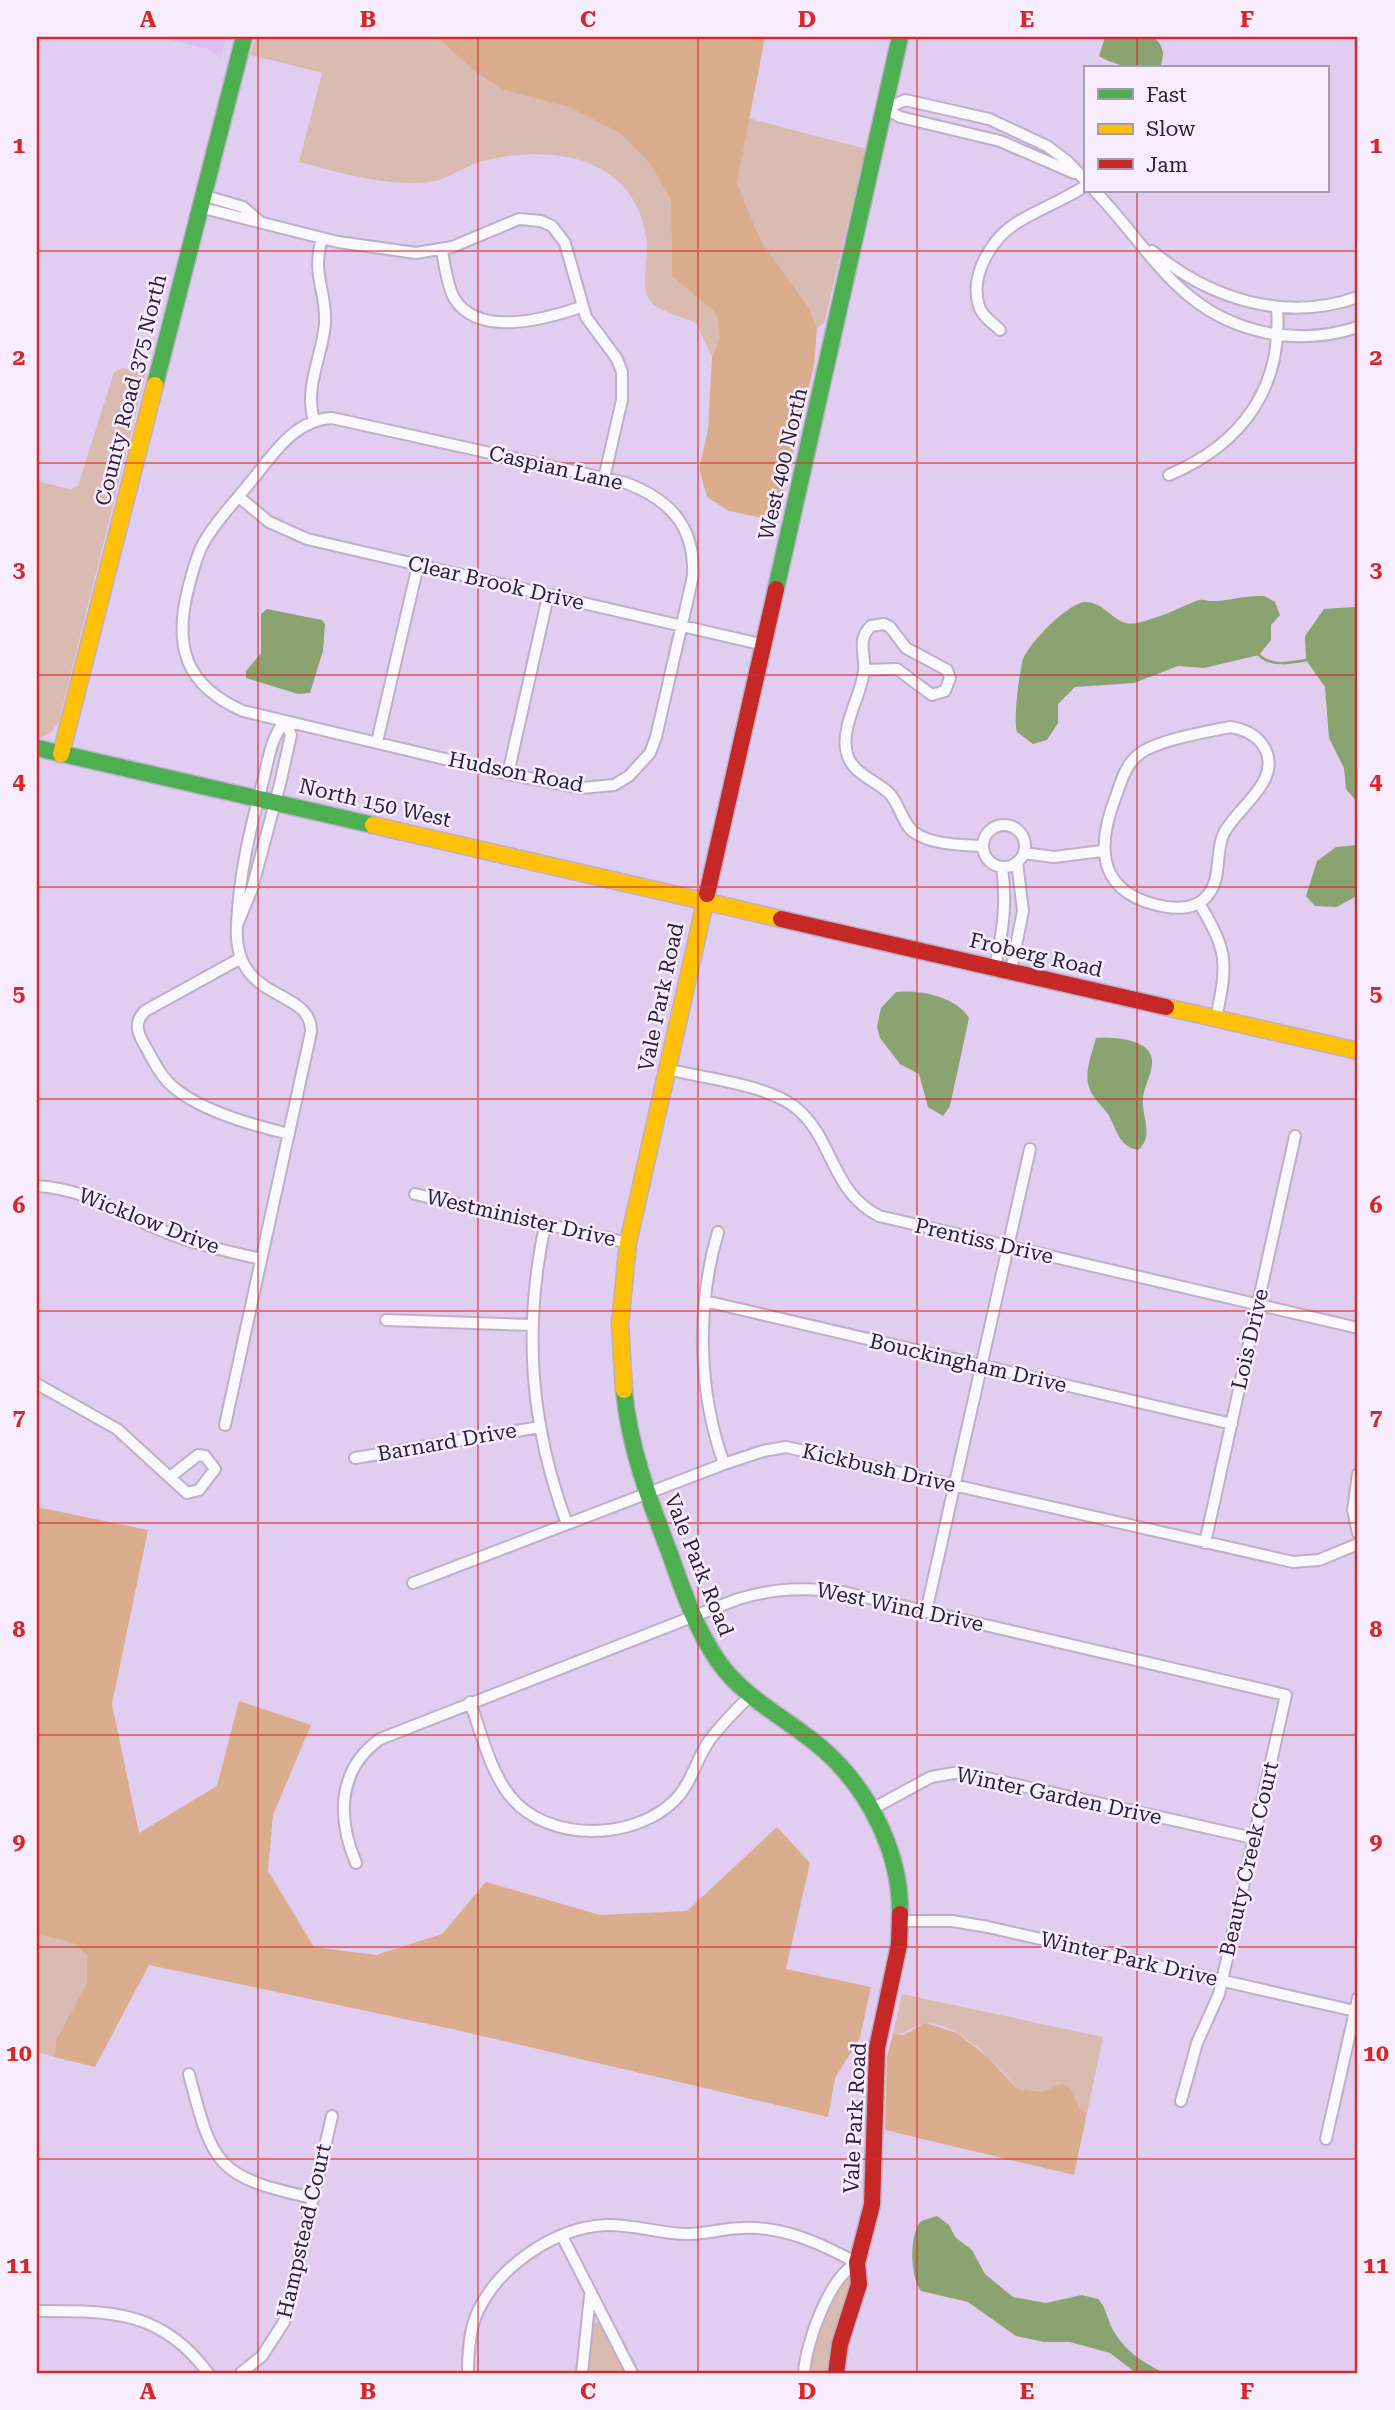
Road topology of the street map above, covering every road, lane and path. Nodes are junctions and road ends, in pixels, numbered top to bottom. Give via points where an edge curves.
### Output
1 (244, 37) edge
2 (900, 37) edge
3 (886, 109) junction
4 (1084, 182) edge
5 (1084, 182) edge
6 (1084, 184) edge
7 (1096, 192) edge
8 (200, 201) junction
9 (323, 238) junction
10 (1139, 241) junction
11 (442, 251) junction
12 (1358, 297) edge
13 (581, 307) junction
14 (1276, 307) junction
15 (1358, 327) edge
16 (1000, 330) dead end
17 (1278, 335) junction
18 (314, 421) junction
19 (1169, 475) dead end
20 (604, 478) junction
21 (239, 497) junction
22 (418, 565) junction
23 (548, 596) junction
24 (682, 626) junction
25 (764, 645) junction
26 (864, 670) junction
27 (285, 721) junction
28 (377, 742) junction
29 (37, 748) edge
30 (61, 754) junction
31 (508, 774) junction
32 (258, 799) junction
33 (275, 803) junction
34 (983, 846) junction
35 (1102, 851) junction
36 (1024, 853) junction
37 (1017, 862) junction
38 (1002, 867) junction
39 (703, 900) junction
40 (1199, 903) junction
41 (237, 925) junction
42 (241, 958) junction
43 (995, 967) junction
44 (1012, 970) junction
45 (1216, 1018) junction
46 (1358, 1051) edge
47 (666, 1069) junction
48 (289, 1134) junction
49 (1296, 1136) dead end
50 (1030, 1149) dead end
51 (37, 1186) edge
52 (415, 1194) dead end
53 (545, 1225) junction
54 (718, 1232) dead end
55 (628, 1242) junction
56 (1008, 1247) junction
57 (261, 1259) junction
58 (705, 1301) junction
59 (1258, 1305) junction
60 (386, 1321) dead end
61 (531, 1325) junction
62 (1358, 1328) edge
63 (982, 1366) junction
64 (37, 1384) edge
65 (1232, 1424) junction
66 (225, 1425) dead end
67 (540, 1427) junction
68 (355, 1458) dead end
69 (724, 1464) junction
70 (1358, 1474) edge
71 (170, 1477) dead end
72 (955, 1484) junction
73 (647, 1494) junction
74 (567, 1524) junction
75 (1358, 1533) edge
76 (1205, 1543) junction
77 (1358, 1544) edge
78 (413, 1583) dead end
79 (926, 1612) junction
80 (694, 1616) junction
81 (1286, 1695) joint
82 (750, 1696) junction
83 (470, 1702) junction
84 (872, 1809) junction
85 (1253, 1838) junction
86 (356, 1863) dead end
87 (900, 1921) junction
88 (1222, 1981) junction
89 (1358, 1998) edge
90 (1355, 2011) junction
91 (189, 2074) dead end
92 (1181, 2101) dead end
93 (332, 2116) dead end
94 (1326, 2139) dead end
95 (313, 2198) junction
96 (562, 2236) junction
97 (857, 2263) junction
98 (589, 2290) junction
99 (37, 2311) edge
100 (208, 2373) edge
101 (241, 2373) edge
102 (468, 2373) edge
103 (582, 2373) edge
104 (632, 2373) edge
105 (804, 2373) edge
106 (836, 2373) edge

1 - 8 street, County Road 375 North
2 - 3 street, West 400 North
3 - 4 street via 905,100 989,119 1047,146
3 - 5 street via 901,117 1019,147
3 - 25 street, West 400 North
6 - 16 street via 1063,201 1018,222 999,238 983,262 977,285 979,308
7 - 10 street
8 - 9 street via 246,221
8 - 30 street, County Road 375 North
9 - 11 street via 404,253
9 - 18 street via 316,272 325,323 310,393
10 - 14 street via 1206,288
10 - 17 street via 1170,281 1210,314
11 - 13 street via 455,300 477,318 532,321
11 - 13 street via 509,221 541,221 565,243
12 - 14 street via 1330,305
13 - 20 street via 622,372 623,390
14 - 17 street
15 - 17 street via 1322,336
17 - 19 street via 1272,370 1243,425 1212,454
18 - 20 street, Caspian Lane via 353,421
18 - 21 street, Hudson Road via 285,440
20 - 24 street, Caspian Lane via 643,489 658,499 690,537 693,576
21 - 22 street, Clear Brook Drive via 293,535
21 - 27 street, Hudson Road via 209,534 196,560 182,619 184,650 200,683 212,694 243,711
22 - 23 street, Clear Brook Drive
22 - 28 street
23 - 24 street, Clear Brook Drive
23 - 31 street
24 - 25 street, Clear Brook Drive
24 - 31 street, Hudson Road via 656,737 650,753 629,776 614,785 590,788
25 - 39 street, West 400 North
26 - 26 street via 864,636 871,626 884,624 917,656 942,665 950,678 945,691 932,695 897,669
26 - 34 street via 846,736 851,763 892,796 914,833
27 - 28 street, Hudson Road
27 - 32 street via 274,735
27 - 33 street via 291,735
28 - 31 street, Hudson Road
29 - 30 street, North 150 West
30 - 32 street, North 150 West
32 - 33 street, North 150 West
32 - 41 street via 239,880
33 - 39 street, North 150 West
33 - 41 street via 252,889
34 - 36 street via 990,830 1007,824 1023,835
34 - 38 street via 991,862
35 - 36 street via 1046,858
35 - 40 street via 1111,876 1130,894 1175,908
35 - 40 street via 1108,815 1139,754 1221,729 1249,732 1264,747 1265,780 1223,834 1214,885
36 - 37 street
37 - 38 street
37 - 44 street via 1023,911
38 - 43 street via 1006,901
39 - 43 street, Froberg Road
39 - 47 street, Vale Park Road
40 - 45 street via 1224,956
41 - 42 street
42 - 48 street via 260,985 297,1003 310,1021
42 - 48 street via 145,1011 137,1024 139,1034 163,1076 179,1091 247,1123
43 - 44 street, Froberg Road
44 - 45 street, Froberg Road
45 - 46 street, Froberg Road
47 - 55 street, Vale Park Road
47 - 56 street, Prentiss Drive via 767,1093 794,1107 814,1128 846,1189 879,1216
48 - 57 street
49 - 59 street, Lois Drive
50 - 56 street
51 - 57 street, Wicklow Drive via 88,1195 206,1247
52 - 53 street, Westminister Drive
53 - 55 street, Westminister Drive
53 - 61 street
54 - 58 street
55 - 73 street, Vale Park Road via 619,1307 619,1368 628,1428
56 - 59 street, Prentiss Drive
56 - 63 street
57 - 66 street
58 - 63 street, Bouckingham Drive
58 - 69 street via 705,1377
59 - 62 street, Prentiss Drive
59 - 65 street, Lois Drive
60 - 61 street
61 - 67 street
63 - 65 street, Bouckingham Drive
63 - 72 street
64 - 71 street via 117,1429
65 - 76 street, Lois Drive
67 - 68 street, Barnard Drive
67 - 74 street
69 - 72 street, Kickbush Drive via 786,1447
69 - 73 street, Kickbush Drive
70 - 75 street via 1353,1510
72 - 76 street, Kickbush Drive
72 - 79 street
73 - 74 street, Kickbush Drive
73 - 80 street, Vale Park Road
74 - 78 street, Kickbush Drive
76 - 77 street, Kickbush Drive via 1293,1562 1319,1560
79 - 80 street, West Wind Drive via 806,1587 771,1589
79 - 81 street, West Wind Drive
80 - 82 street, Vale Park Road via 719,1662
80 - 83 street, West Wind Drive
81 - 85 street, Beauty Creek Court
82 - 83 street via 708,1742 687,1785 666,1808 640,1822 594,1831 544,1821 510,1797
82 - 84 street, Vale Park Road via 824,1750
83 - 86 street, West Wind Drive via 387,1735 358,1760 342,1803 343,1825
84 - 85 street, Winter Garden Drive via 931,1777 960,1772
84 - 87 street, Vale Park Road via 893,1859
85 - 88 street, Beauty Creek Court
87 - 88 street, Winter Park Drive via 988,1927
87 - 97 street, Vale Park Road via 896,1965 877,2048 872,2205
88 - 90 street, Winter Park Drive
88 - 92 street, Beauty Creek Court via 1191,2059
89 - 90 street
90 - 94 street
91 - 95 street via 207,2138 226,2166 257,2185
93 - 95 street, Hampstead Court
95 - 101 street, Hampstead Court via 284,2322 262,2356
96 - 97 street via 604,2225 685,2235 756,2228 817,2242
96 - 98 street
96 - 102 street via 510,2268 486,2297 472,2332
97 - 105 street, Vale Park Road via 846,2271 817,2322
97 - 106 street, Vale Park Road via 859,2284
98 - 103 street
98 - 104 street
99 - 100 street via 102,2311 141,2319 181,2341

